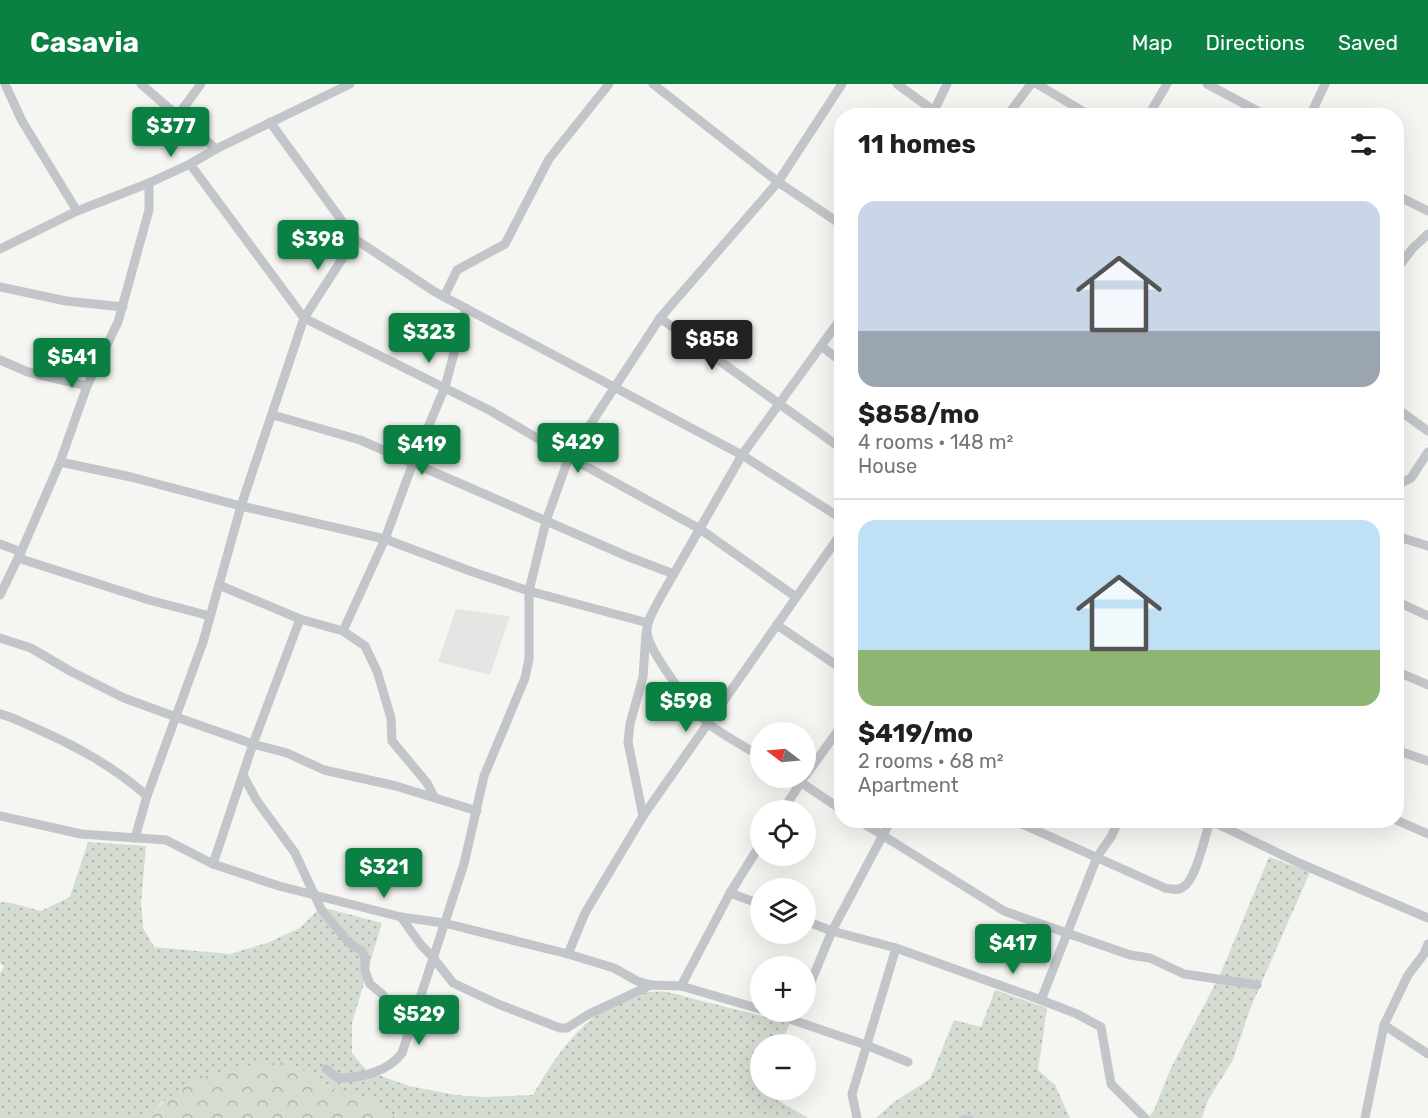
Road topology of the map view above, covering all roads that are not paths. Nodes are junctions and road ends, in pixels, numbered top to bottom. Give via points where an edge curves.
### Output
1 (5, 84) edge
2 (141, 84) edge
3 (201, 84) edge
4 (350, 84) edge
5 (609, 84) edge
6 (653, 84) edge
7 (842, 84) edge
8 (897, 84) edge
9 (947, 84) edge
10 (1031, 84) edge
11 (1037, 84) edge
12 (1167, 84) edge
13 (1207, 84) edge
14 (1325, 84) edge
15 (931, 108) edge
16 (940, 108) edge
17 (1013, 108) edge
18 (1078, 108) edge
19 (1153, 108) edge
20 (1252, 108) edge
21 (1314, 108) edge
22 (178, 115) junction
23 (270, 122) junction
24 (216, 149) junction
25 (190, 164) junction
26 (778, 182) junction
27 (149, 183) junction
28 (1404, 199) edge
29 (77, 211) junction
30 (1428, 211) edge
31 (834, 220) edge
32 (1428, 234) edge
33 (355, 239) junction
34 (1, 246) edge
35 (1404, 260) edge
36 (0, 287) edge
37 (444, 297) junction
38 (123, 307) junction
39 (466, 308) junction
40 (304, 318) junction
41 (660, 318) junction
42 (834, 328) edge
43 (821, 346) junction
44 (834, 356) edge
45 (0, 360) edge
46 (87, 386) junction
47 (445, 387) junction
48 (614, 388) junction
49 (780, 403) junction
50 (1404, 414) edge
51 (273, 415) junction
52 (1428, 431) edge
53 (834, 443) edge
54 (1428, 452) edge
55 (742, 455) junction
56 (569, 457) junction
57 (60, 462) junction
58 (412, 464) junction
59 (1404, 482) edge
60 (241, 506) junction
61 (834, 514) edge
62 (546, 521) junction
63 (700, 529) junction
64 (1404, 538) edge
65 (385, 539) junction
66 (834, 543) edge
67 (0, 544) edge
68 (1428, 546) edge
69 (20, 555) junction
70 (674, 574) junction
71 (219, 585) junction
72 (529, 591) junction
73 (0, 595) edge
74 (796, 597) junction
75 (1404, 605) edge
76 (210, 616) junction
77 (1428, 616) edge
78 (300, 619) junction
79 (648, 622) junction
80 (777, 625) junction
81 (344, 631) junction
82 (646, 633) junction
83 (0, 639) edge
84 (834, 664) edge
85 (1404, 674) edge
86 (1428, 685) edge
87 (0, 714) edge
88 (176, 717) junction
89 (709, 724) junction
90 (834, 735) edge
91 (253, 744) junction
92 (750, 750) edge
93 (1404, 753) edge
94 (816, 758) edge
95 (1428, 761) edge
96 (243, 775) junction
97 (814, 788) edge
98 (147, 796) junction
99 (434, 797) junction
100 (834, 804) edge
101 (477, 811) junction
102 (0, 816) edge
103 (643, 816) junction
104 (1404, 824) edge
105 (869, 828) edge
106 (887, 828) edge
107 (1031, 828) edge
108 (1115, 828) edge
109 (1207, 828) edge
110 (1224, 828) edge
111 (1428, 834) edge
112 (882, 837) junction
113 (135, 838) junction
114 (1097, 858) junction
115 (750, 861) edge
116 (213, 864) junction
117 (730, 893) junction
118 (313, 896) junction
119 (750, 900) edge
120 (401, 917) junction
121 (1428, 918) edge
122 (444, 923) junction
123 (816, 925) edge
124 (832, 931) junction
125 (1068, 934) junction
126 (1428, 944) edge
127 (896, 948) junction
128 (568, 954) junction
129 (432, 956) junction
130 (816, 970) edge
131 (651, 985) junction
132 (1257, 985) dead end
133 (681, 986) junction
134 (1041, 1000) junction
135 (750, 1007) edge
136 (813, 1022) edge
137 (1384, 1025) junction
138 (408, 1035) junction
139 (866, 1045) junction
140 (1428, 1054) edge
141 (908, 1062) dead end
142 (326, 1069) dead end
143 (857, 1118) edge
144 (1145, 1118) edge
145 (1365, 1118) edge

1 - 29 street via 22,121
2 - 22 street
3 - 22 street
4 - 23 street
5 - 37 street via 549,159 505,244 457,270
6 - 26 street
7 - 26 street
8 - 15 street
9 - 16 street
10 - 17 street
11 - 18 street
12 - 19 street
13 - 20 street
14 - 21 street
22 - 24 street
23 - 24 street
23 - 33 street
24 - 25 street
25 - 27 street
25 - 40 street
26 - 31 street
26 - 41 street
27 - 29 street
27 - 38 street via 149,210
28 - 30 street
29 - 34 street
32 - 35 street
33 - 37 street
33 - 40 street
36 - 38 street via 66,301
37 - 39 street
38 - 46 street
39 - 47 street
39 - 48 street
40 - 47 street
40 - 51 street
41 - 48 street
41 - 49 street
42 - 43 street
43 - 44 street
43 - 49 street
45 - 46 street via 28,372
46 - 57 street
47 - 56 street
47 - 58 street
48 - 55 street
48 - 56 street
49 - 53 street
49 - 55 street
50 - 52 street
51 - 58 street via 360,440
51 - 60 street
54 - 59 street via 1411,478
55 - 61 street
55 - 63 street
56 - 62 street
56 - 63 street
57 - 60 street
57 - 69 street
58 - 62 street
58 - 65 street
60 - 65 street
60 - 71 street
62 - 70 street
62 - 72 street
63 - 70 street
63 - 74 street
64 - 68 street
65 - 72 street
65 - 81 street
66 - 74 street
67 - 69 street
69 - 73 street
69 - 76 street
70 - 79 street
71 - 76 street
71 - 78 street
72 - 79 street
72 - 101 street via 529,659 525,678 488,765
74 - 80 street
75 - 77 street
76 - 88 street
78 - 81 street
78 - 91 street
79 - 82 street
80 - 84 street
80 - 89 street
81 - 99 street via 364,646 377,670 391,718 392,741 424,778
82 - 89 street via 663,667
82 - 103 street via 643,677 628,742
83 - 88 street via 31,648 124,698
85 - 86 street
87 - 98 street via 84,750
88 - 91 street
88 - 98 street
89 - 92 street
89 - 103 street
90 - 94 street
91 - 96 street
91 - 99 street via 287,753 324,770
93 - 95 street
96 - 116 street
96 - 118 street via 295,853
97 - 100 street
98 - 113 street
99 - 101 street
101 - 122 street
102 - 113 street via 81,834
103 - 128 street via 585,913
104 - 111 street
105 - 112 street
106 - 112 street
107 - 114 street
108 - 114 street
109 - 114 street via 1191,878 1177,890
110 - 121 street
112 - 124 street
112 - 125 street via 1004,911
113 - 116 street via 166,840
114 - 125 street
115 - 117 street
116 - 118 street
117 - 119 street
117 - 133 street
118 - 120 street
118 - 138 street via 332,924 362,951 370,984 396,1012
120 - 122 street
120 - 129 street
122 - 128 street
122 - 129 street
123 - 124 street
124 - 127 street
124 - 130 street
125 - 132 street via 1150,958 1184,974
125 - 134 street
126 - 137 street
127 - 134 street
127 - 139 street
128 - 131 street
129 - 131 street via 462,989 560,1028
129 - 138 street
131 - 133 street
133 - 135 street
134 - 144 street via 1101,1027 1111,1084
136 - 139 street
137 - 140 street
137 - 145 street
138 - 142 street via 395,1062 377,1072 338,1078
139 - 141 street
139 - 143 street via 852,1094

